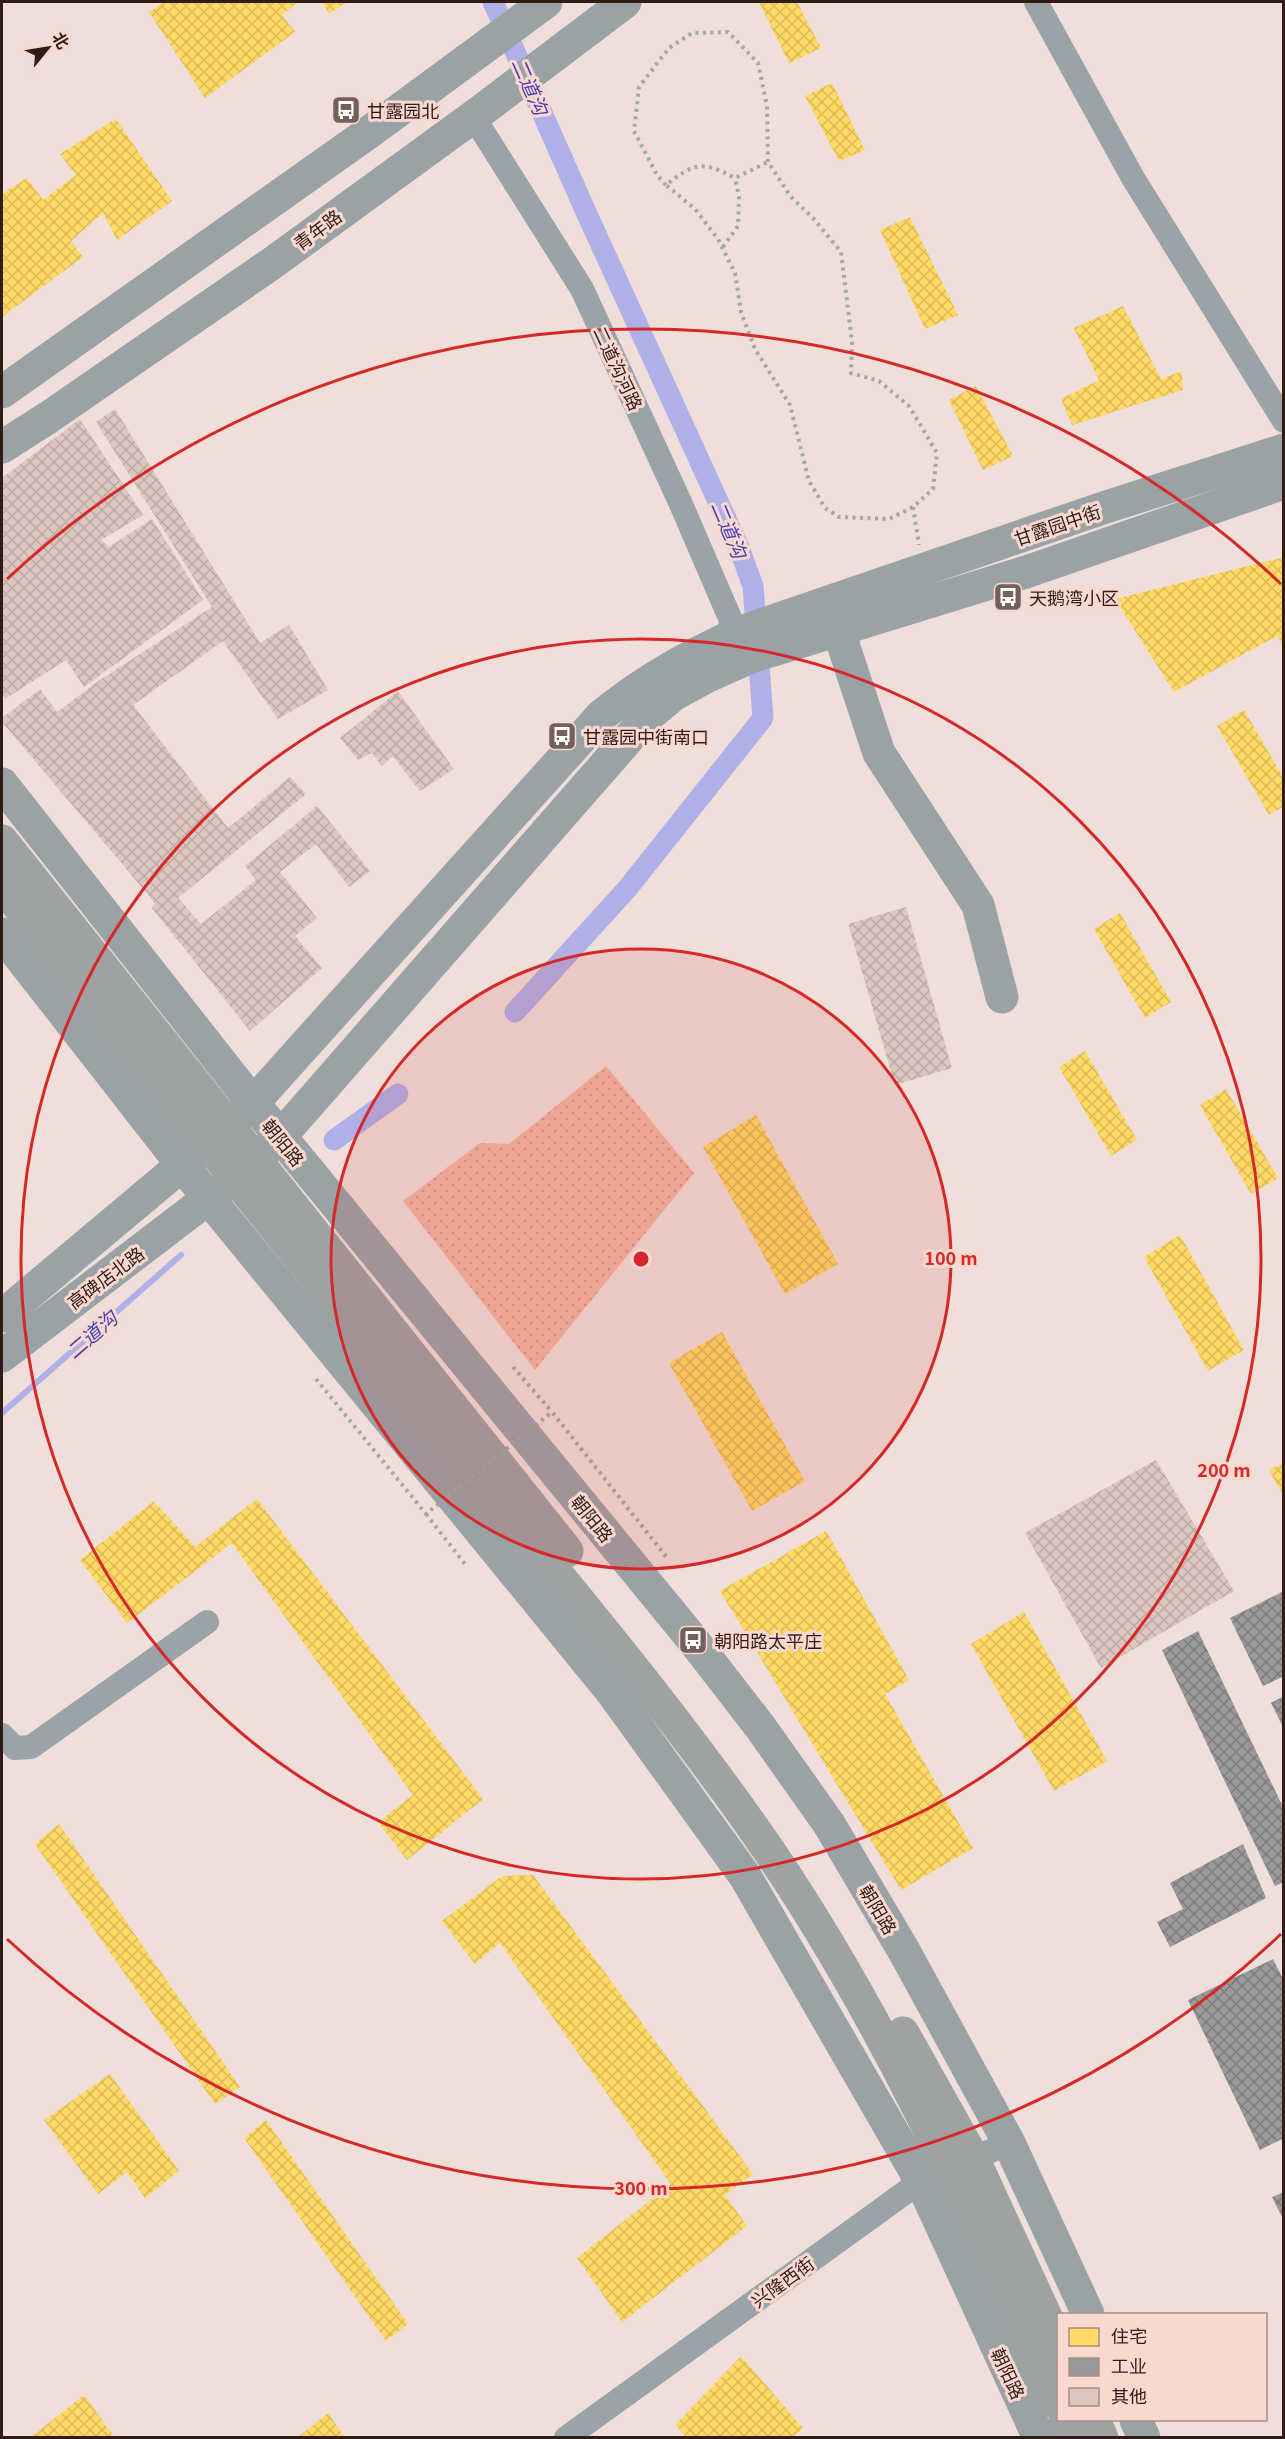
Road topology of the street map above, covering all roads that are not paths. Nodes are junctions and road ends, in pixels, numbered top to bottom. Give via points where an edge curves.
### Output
1 (546, 2) edge
2 (625, 2) edge
3 (1036, 2) edge
4 (477, 114) junction
5 (2, 392) edge
6 (1284, 421) edge
7 (2, 447) edge
8 (1284, 450) edge
9 (1284, 483) edge
10 (835, 615) junction
11 (742, 642) junction
12 (2, 784) edge
13 (2, 842) edge
14 (2, 885) edge
15 (2, 934) edge
16 (1002, 997) dead end
17 (252, 1103) junction
18 (280, 1137) junction
19 (206, 1145) junction
20 (245, 1168) junction
21 (210, 1198) junction
22 (2, 1316) edge
23 (2, 1356) edge
24 (207, 1622) dead end
25 (2, 1735) edge
26 (1009, 2143) junction
27 (962, 2163) junction
28 (921, 2181) junction
29 (1088, 2313) edge
30 (1057, 2339) edge
31 (1057, 2399) edge
32 (1066, 2421) edge
33 (1094, 2421) edge
34 (1136, 2421) edge
35 (566, 2438) edge
36 (1039, 2438) edge
37 (1074, 2438) edge
38 (1102, 2438) edge
39 (1144, 2438) edge

1 - 5 street
2 - 4 street, 青年路
3 - 6 street via 1133,178
4 - 7 street, 青年路 via 271,264
4 - 11 street, 二道沟河路 via 582,289
8 - 10 street, 甘露园中街 via 929,568
9 - 10 street, 甘露园中街 via 1026,572
10 - 11 street
10 - 16 street via 879,753 978,905
11 - 17 street, 高碑店北路 via 693,654 629,692 601,716
11 - 18 street, 高碑店北路 via 706,677 673,695 648,716
12 - 17 street, 朝阳路
13 - 19 highway, 朝阳路
14 - 19 highway, 朝阳路
15 - 19 street, 朝阳路
17 - 18 street, 朝阳路
17 - 19 street, 高碑店北路
18 - 20 street, 高碑店北路
18 - 26 street, 朝阳路 via 761,1728 835,1834 904,1950
19 - 20 highway, 朝阳路
19 - 21 street, 朝阳路
19 - 22 street, 高碑店北路
20 - 21 street, 高碑店北路
20 - 27 highway, 朝阳路 via 653,1660 792,1846 859,1954
21 - 23 street, 高碑店北路
21 - 28 street, 朝阳路 via 612,1692 680,1783 745,1875
24 - 25 street via 31,1747 15,1748
26 - 27 street, 兴隆西街
26 - 29 street, 朝阳路
27 - 28 street, 兴隆西街
27 - 30 highway, 朝阳路
27 - 31 highway, 朝阳路
28 - 35 street, 兴隆西街
28 - 36 street, 朝阳路
32 - 37 highway
33 - 38 highway
34 - 39 street

